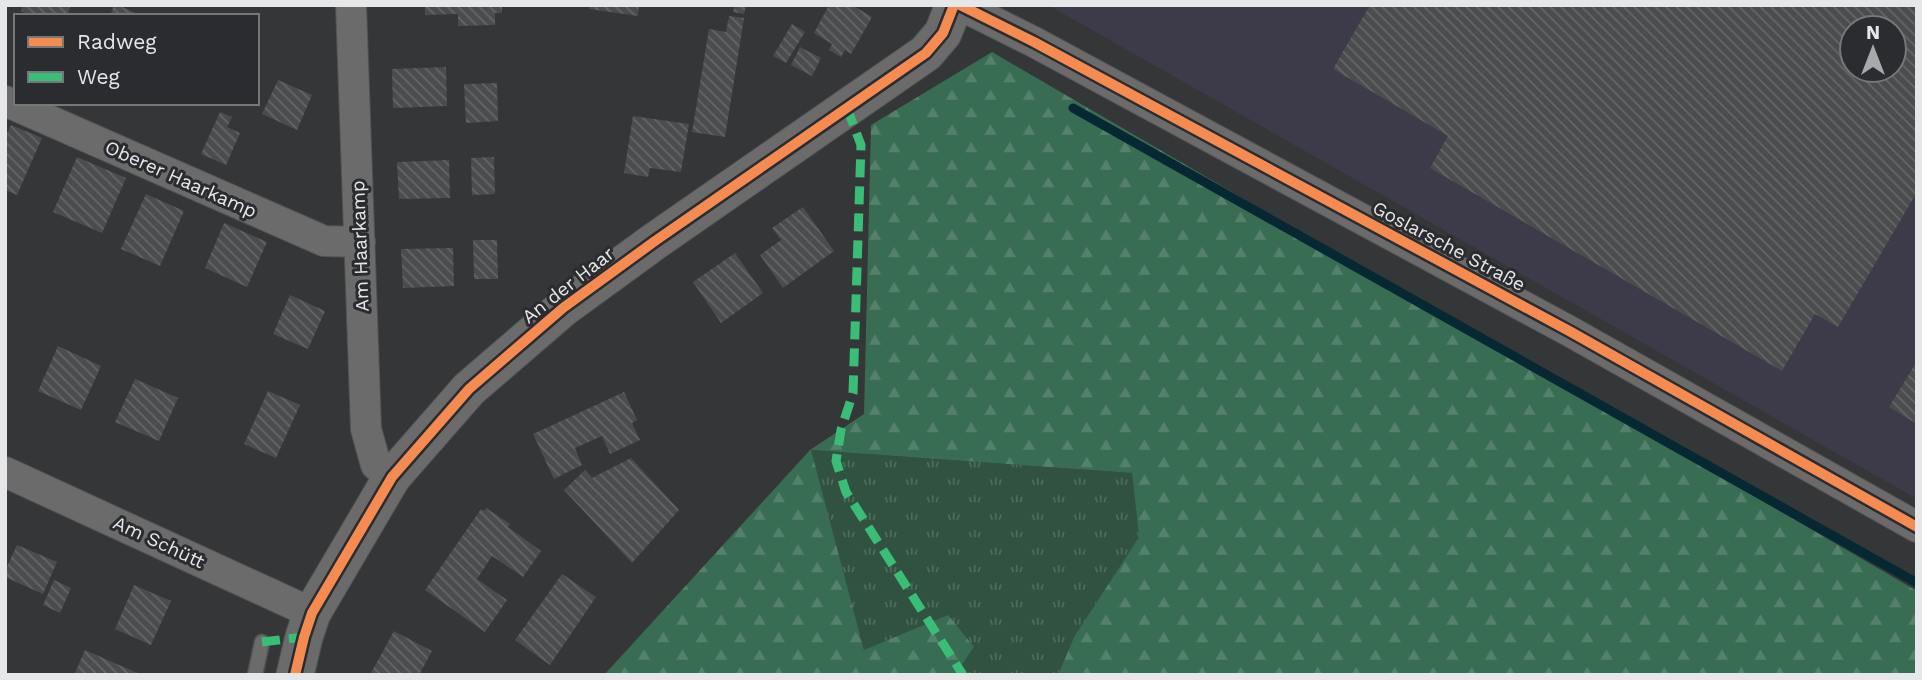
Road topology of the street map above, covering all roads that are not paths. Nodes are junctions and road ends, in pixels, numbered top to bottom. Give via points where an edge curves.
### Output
1 (351, 5) edge
2 (954, 5) edge
3 (960, 5) edge
4 (14, 105) edge
5 (360, 242) junction
6 (5, 472) edge
7 (392, 477) junction
8 (1917, 527) edge
9 (312, 613) junction
10 (262, 642) dead end
11 (255, 675) edge
12 (295, 675) edge

1 - 5 street, Am Haarkamp
2 - 7 street, An der Haar via 943,33 926,53 563,308 469,389
3 - 8 street, Goslarsche Straße via 1572,332
4 - 5 street, Oberer Haarkamp via 324,241
5 - 7 street, Am Haarkamp via 366,429 376,465
6 - 9 street, Am Schütt
7 - 9 street, An der Haar
9 - 12 street, An der Haar
10 - 11 lane

